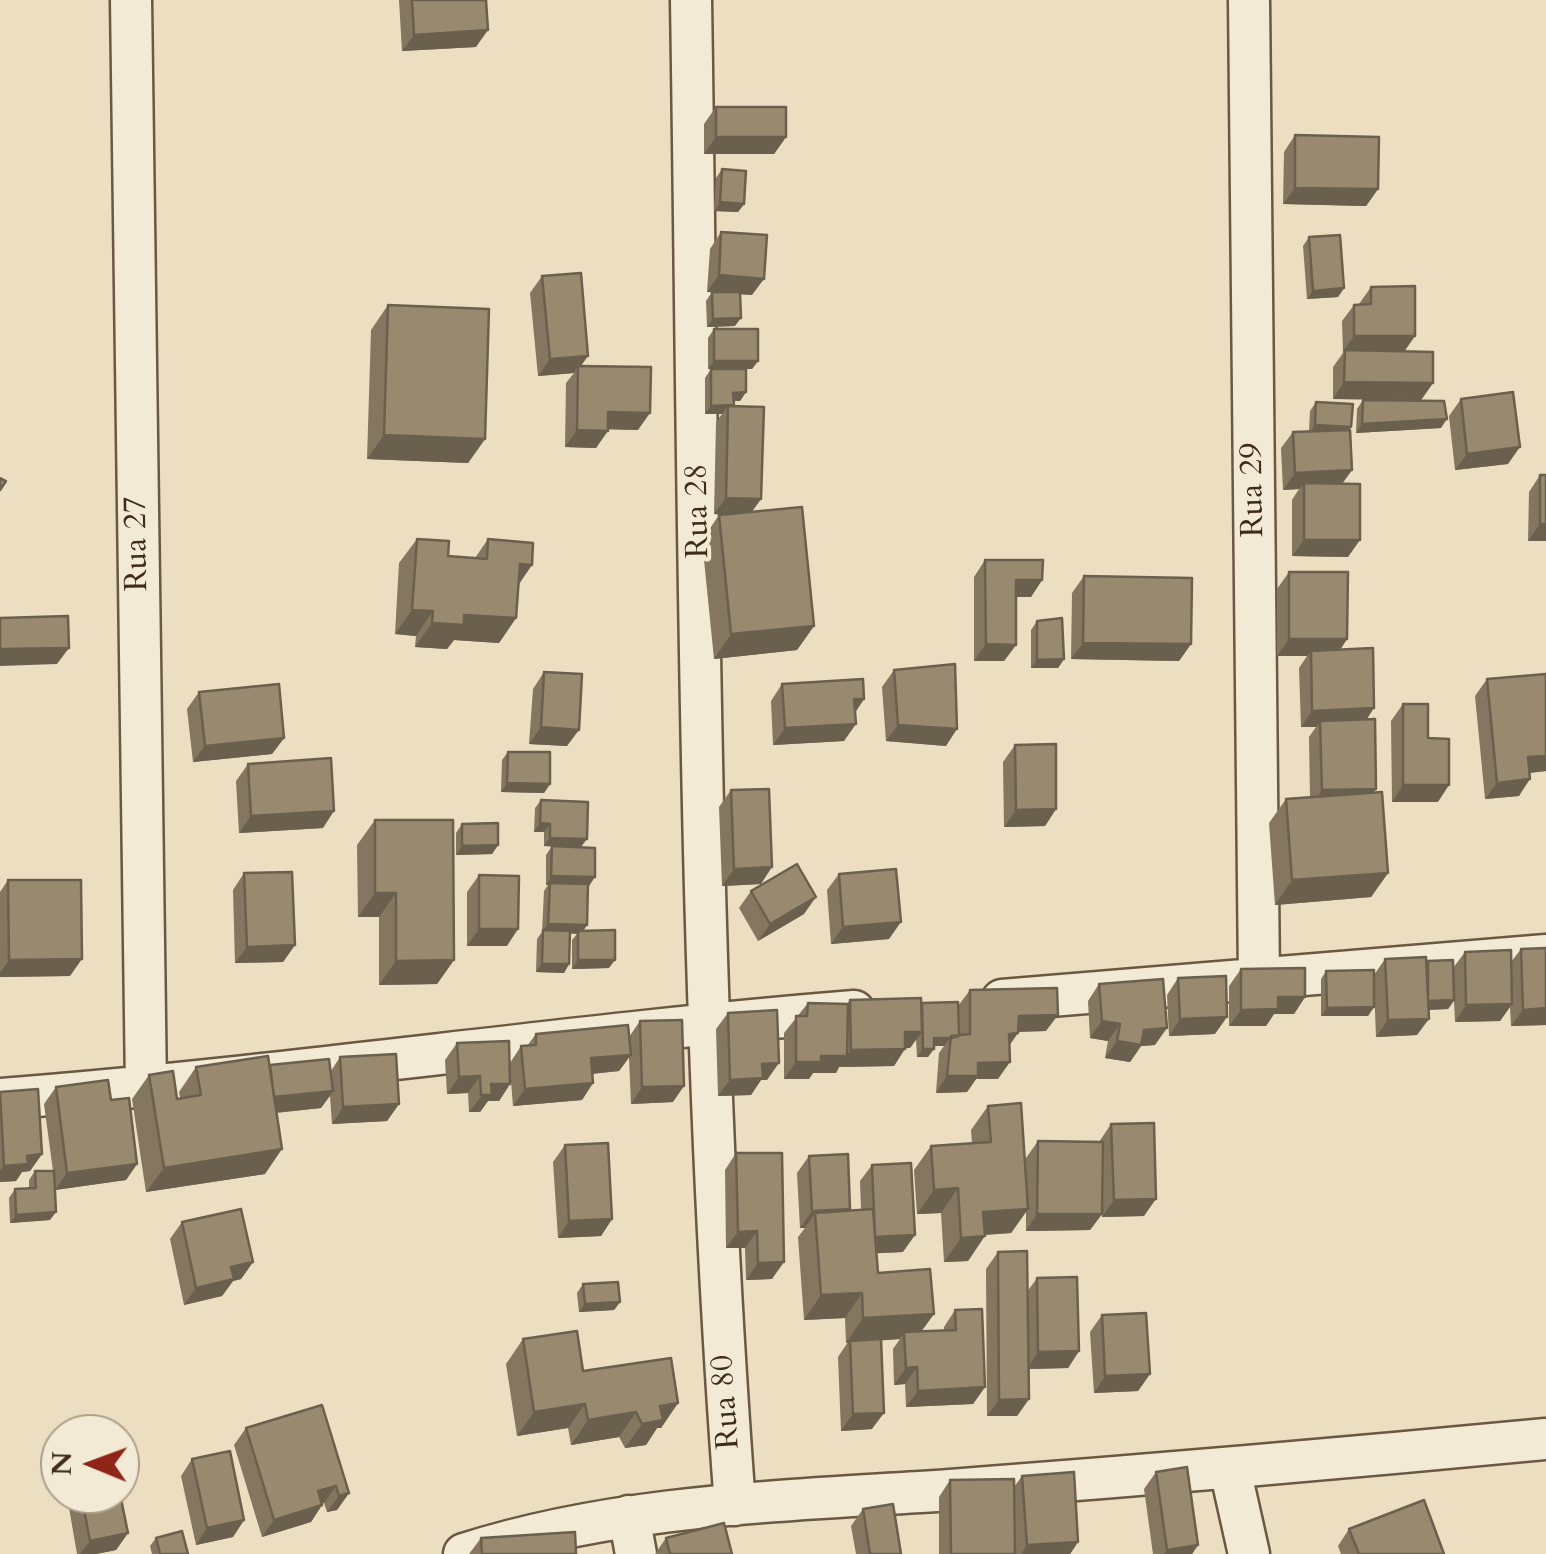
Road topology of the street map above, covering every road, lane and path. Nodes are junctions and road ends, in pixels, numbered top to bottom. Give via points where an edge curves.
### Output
1 (131, 0) edge
2 (692, 0) edge
3 (1249, 0) edge
4 (1546, 954) edge
5 (1259, 979) junction
6 (964, 1003) dead end
7 (885, 1009) edge
8 (708, 1023) junction
9 (146, 1088) junction
10 (0, 1099) edge
11 (1546, 1439) edge
12 (1230, 1470) junction
13 (735, 1505) junction
14 (632, 1535) edge
15 (464, 1554) edge
16 (1249, 1554) edge

1 - 9 street, Rua 27
2 - 8 street, Rua 28
3 - 5 street, Rua 29
4 - 5 street
5 - 6 street
7 - 8 street
8 - 9 street
8 - 13 street, Rua 80
9 - 10 street
11 - 12 street
12 - 13 street
12 - 16 street
13 - 14 street
14 - 15 street via 506,1540

